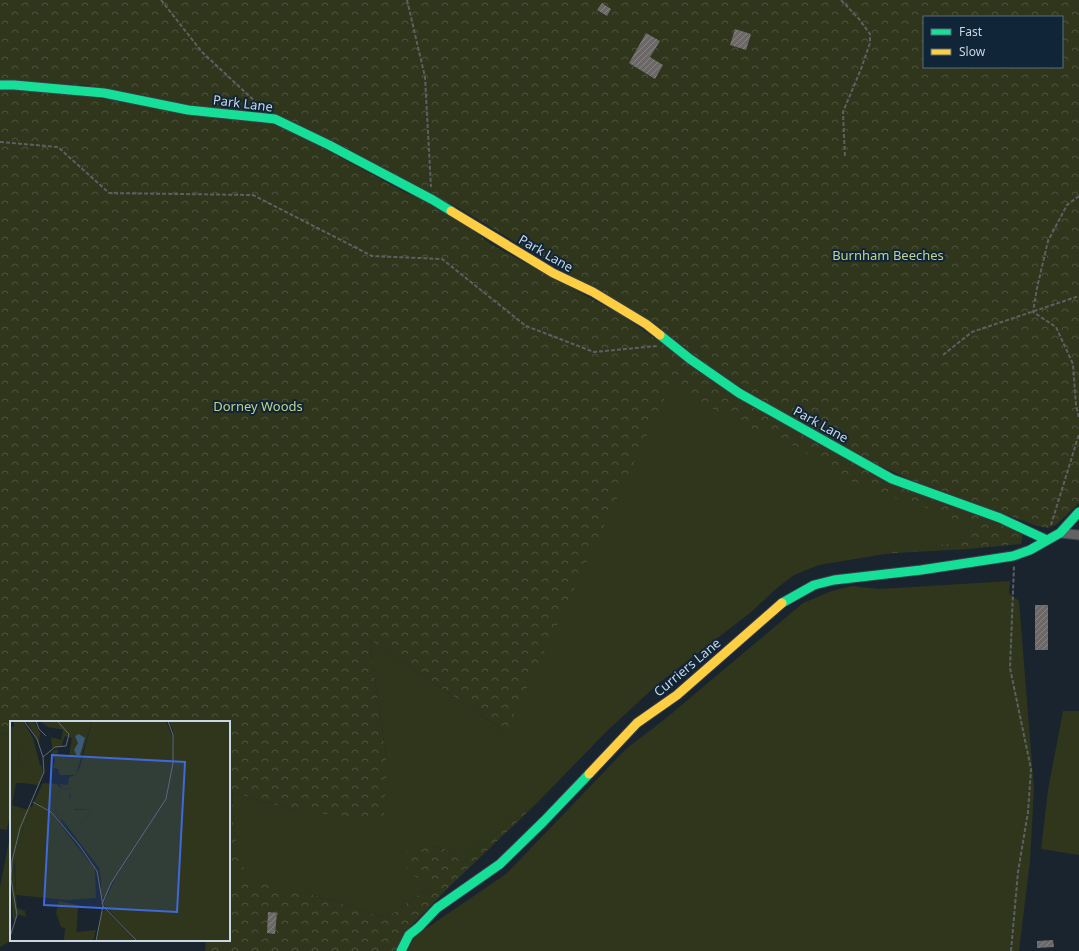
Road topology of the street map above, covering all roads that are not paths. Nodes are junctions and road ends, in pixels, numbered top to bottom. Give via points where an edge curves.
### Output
1 (0, 86) edge
2 (1079, 512) edge
3 (1060, 533) junction
4 (1079, 536) edge
5 (1047, 540) junction
6 (401, 951) edge

1 - 5 street, Park Lane via 104,93 188,110 275,119 433,200 553,273 593,292 646,324 739,393 892,479 1000,518
2 - 3 street, Curriers Lane
3 - 4 street
3 - 5 street, Curriers Lane
5 - 6 street, Curriers Lane via 1013,556 834,580 814,585 782,603 677,695 637,723 500,864 437,908 409,935

